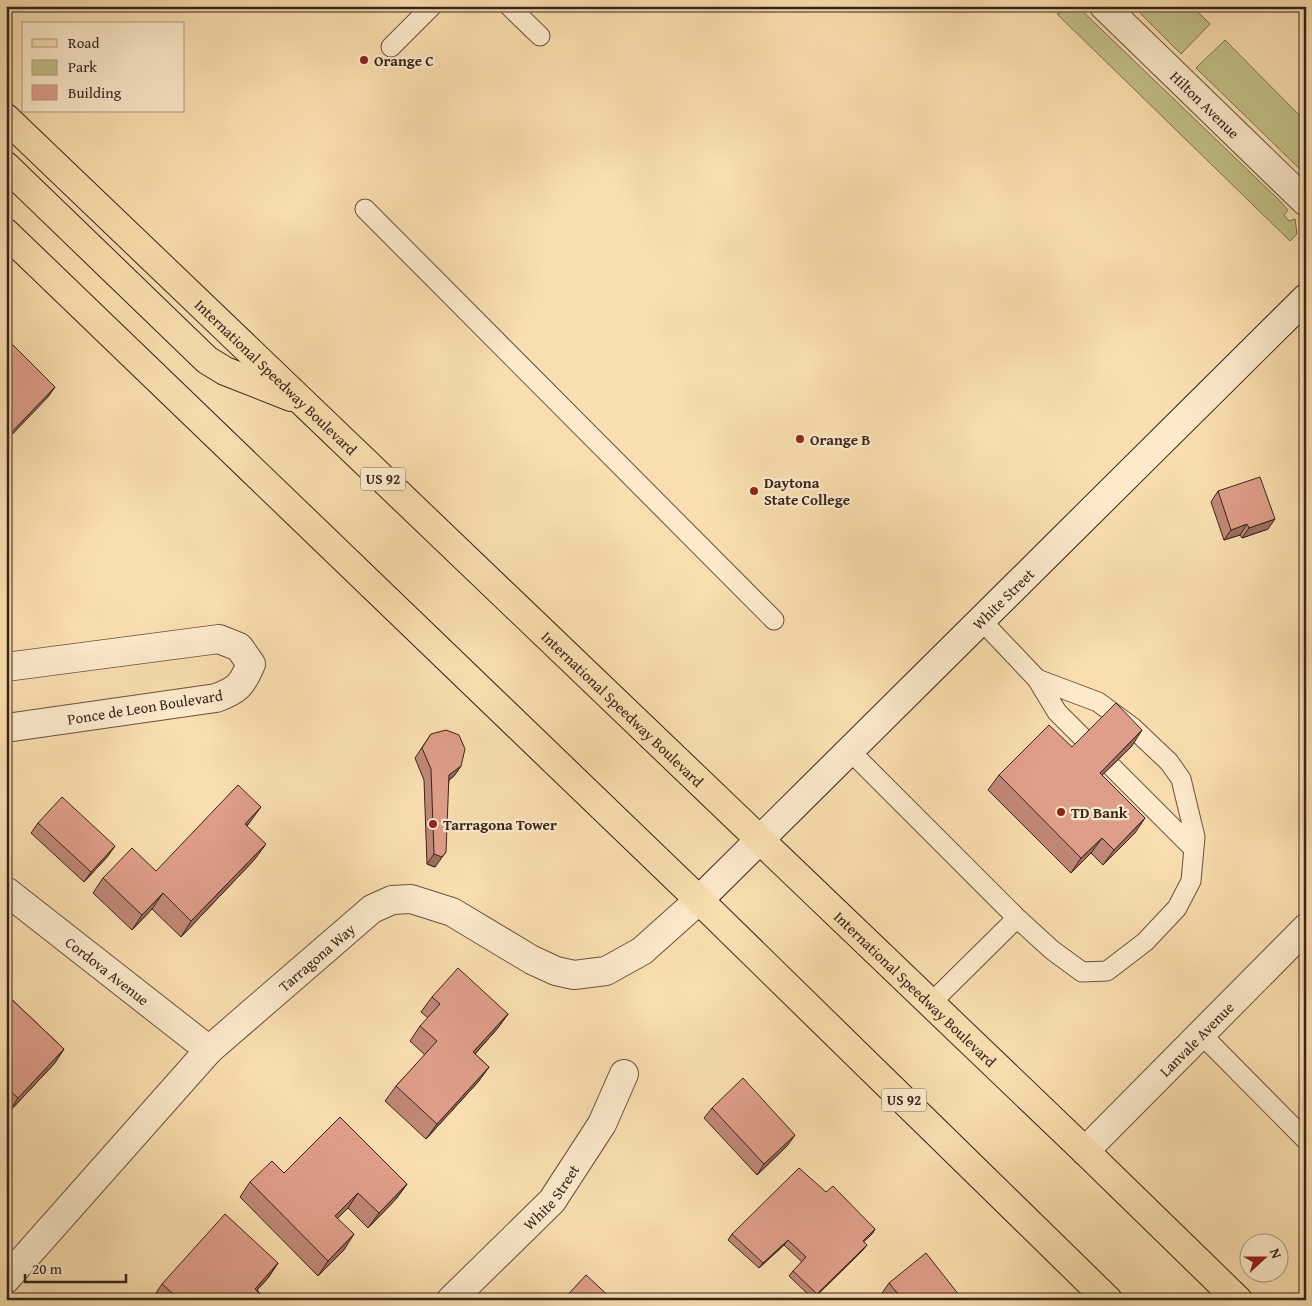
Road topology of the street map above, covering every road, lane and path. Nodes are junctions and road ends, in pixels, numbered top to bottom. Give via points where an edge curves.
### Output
1 (432, 6) edge
2 (509, 6) edge
3 (1104, 6) edge
4 (540, 36) dead end
5 (391, 47) dead end
6 (6, 118) edge
7 (6, 166) edge
8 (1306, 202) edge
9 (365, 209) dead end
10 (6, 233) edge
11 (1306, 298) edge
12 (302, 401) junction
13 (774, 620) dead end
14 (981, 620) junction
15 (6, 667) edge
16 (1037, 679) junction
17 (6, 728) edge
18 (1084, 739) edge
19 (850, 751) junction
20 (1111, 766) edge
21 (760, 840) junction
22 (1194, 849) junction
23 (6, 891) edge
24 (699, 900) junction
25 (1017, 918) junction
26 (1306, 928) edge
27 (931, 1003) junction
28 (1201, 1034) junction
29 (210, 1050) junction
30 (624, 1074) dead end
31 (1306, 1140) edge
32 (1086, 1151) junction
33 (6, 1278) edge
34 (451, 1300) edge
35 (1108, 1300) edge
36 (1238, 1300) edge

1 - 5 lane
2 - 4 lane
3 - 8 street, Hilton Avenue
6 - 12 main road, International Speedway Boulevard / US 92
7 - 12 main road via 207,360 225,371
9 - 13 lane
10 - 24 main road, US 92
11 - 14 street, White Street
12 - 21 main road, International Speedway Boulevard / US 92
14 - 16 lane
14 - 19 street, White Street
15 - 17 street, Ponce de Leon Boulevard via 219,639 239,647 251,664 242,685 216,698
16 - 18 lane via 1057,712
16 - 22 lane via 1098,702 1132,727 1169,762 1181,779 1189,804
19 - 21 street, White Street
19 - 25 lane
20 - 22 lane
21 - 24 street, White Street
21 - 27 main road, International Speedway Boulevard / US 92
22 - 25 lane via 1190,881 1177,908 1145,942 1107,971 1082,972
23 - 29 street, Cordova Avenue
24 - 29 street, Tarragona Way via 642,951 606,971 574,975 532,960 452,912 411,900 392,900 372,909
24 - 35 main road, US 92
25 - 27 lane
26 - 28 street, Lanvale Avenue
27 - 32 main road, International Speedway Boulevard / US 92
28 - 31 lane
28 - 32 street, Lanvale Avenue
29 - 33 street, Tarragona Way
30 - 34 street, White Street via 602,1124 552,1201
32 - 36 main road, International Speedway Boulevard / US 92

